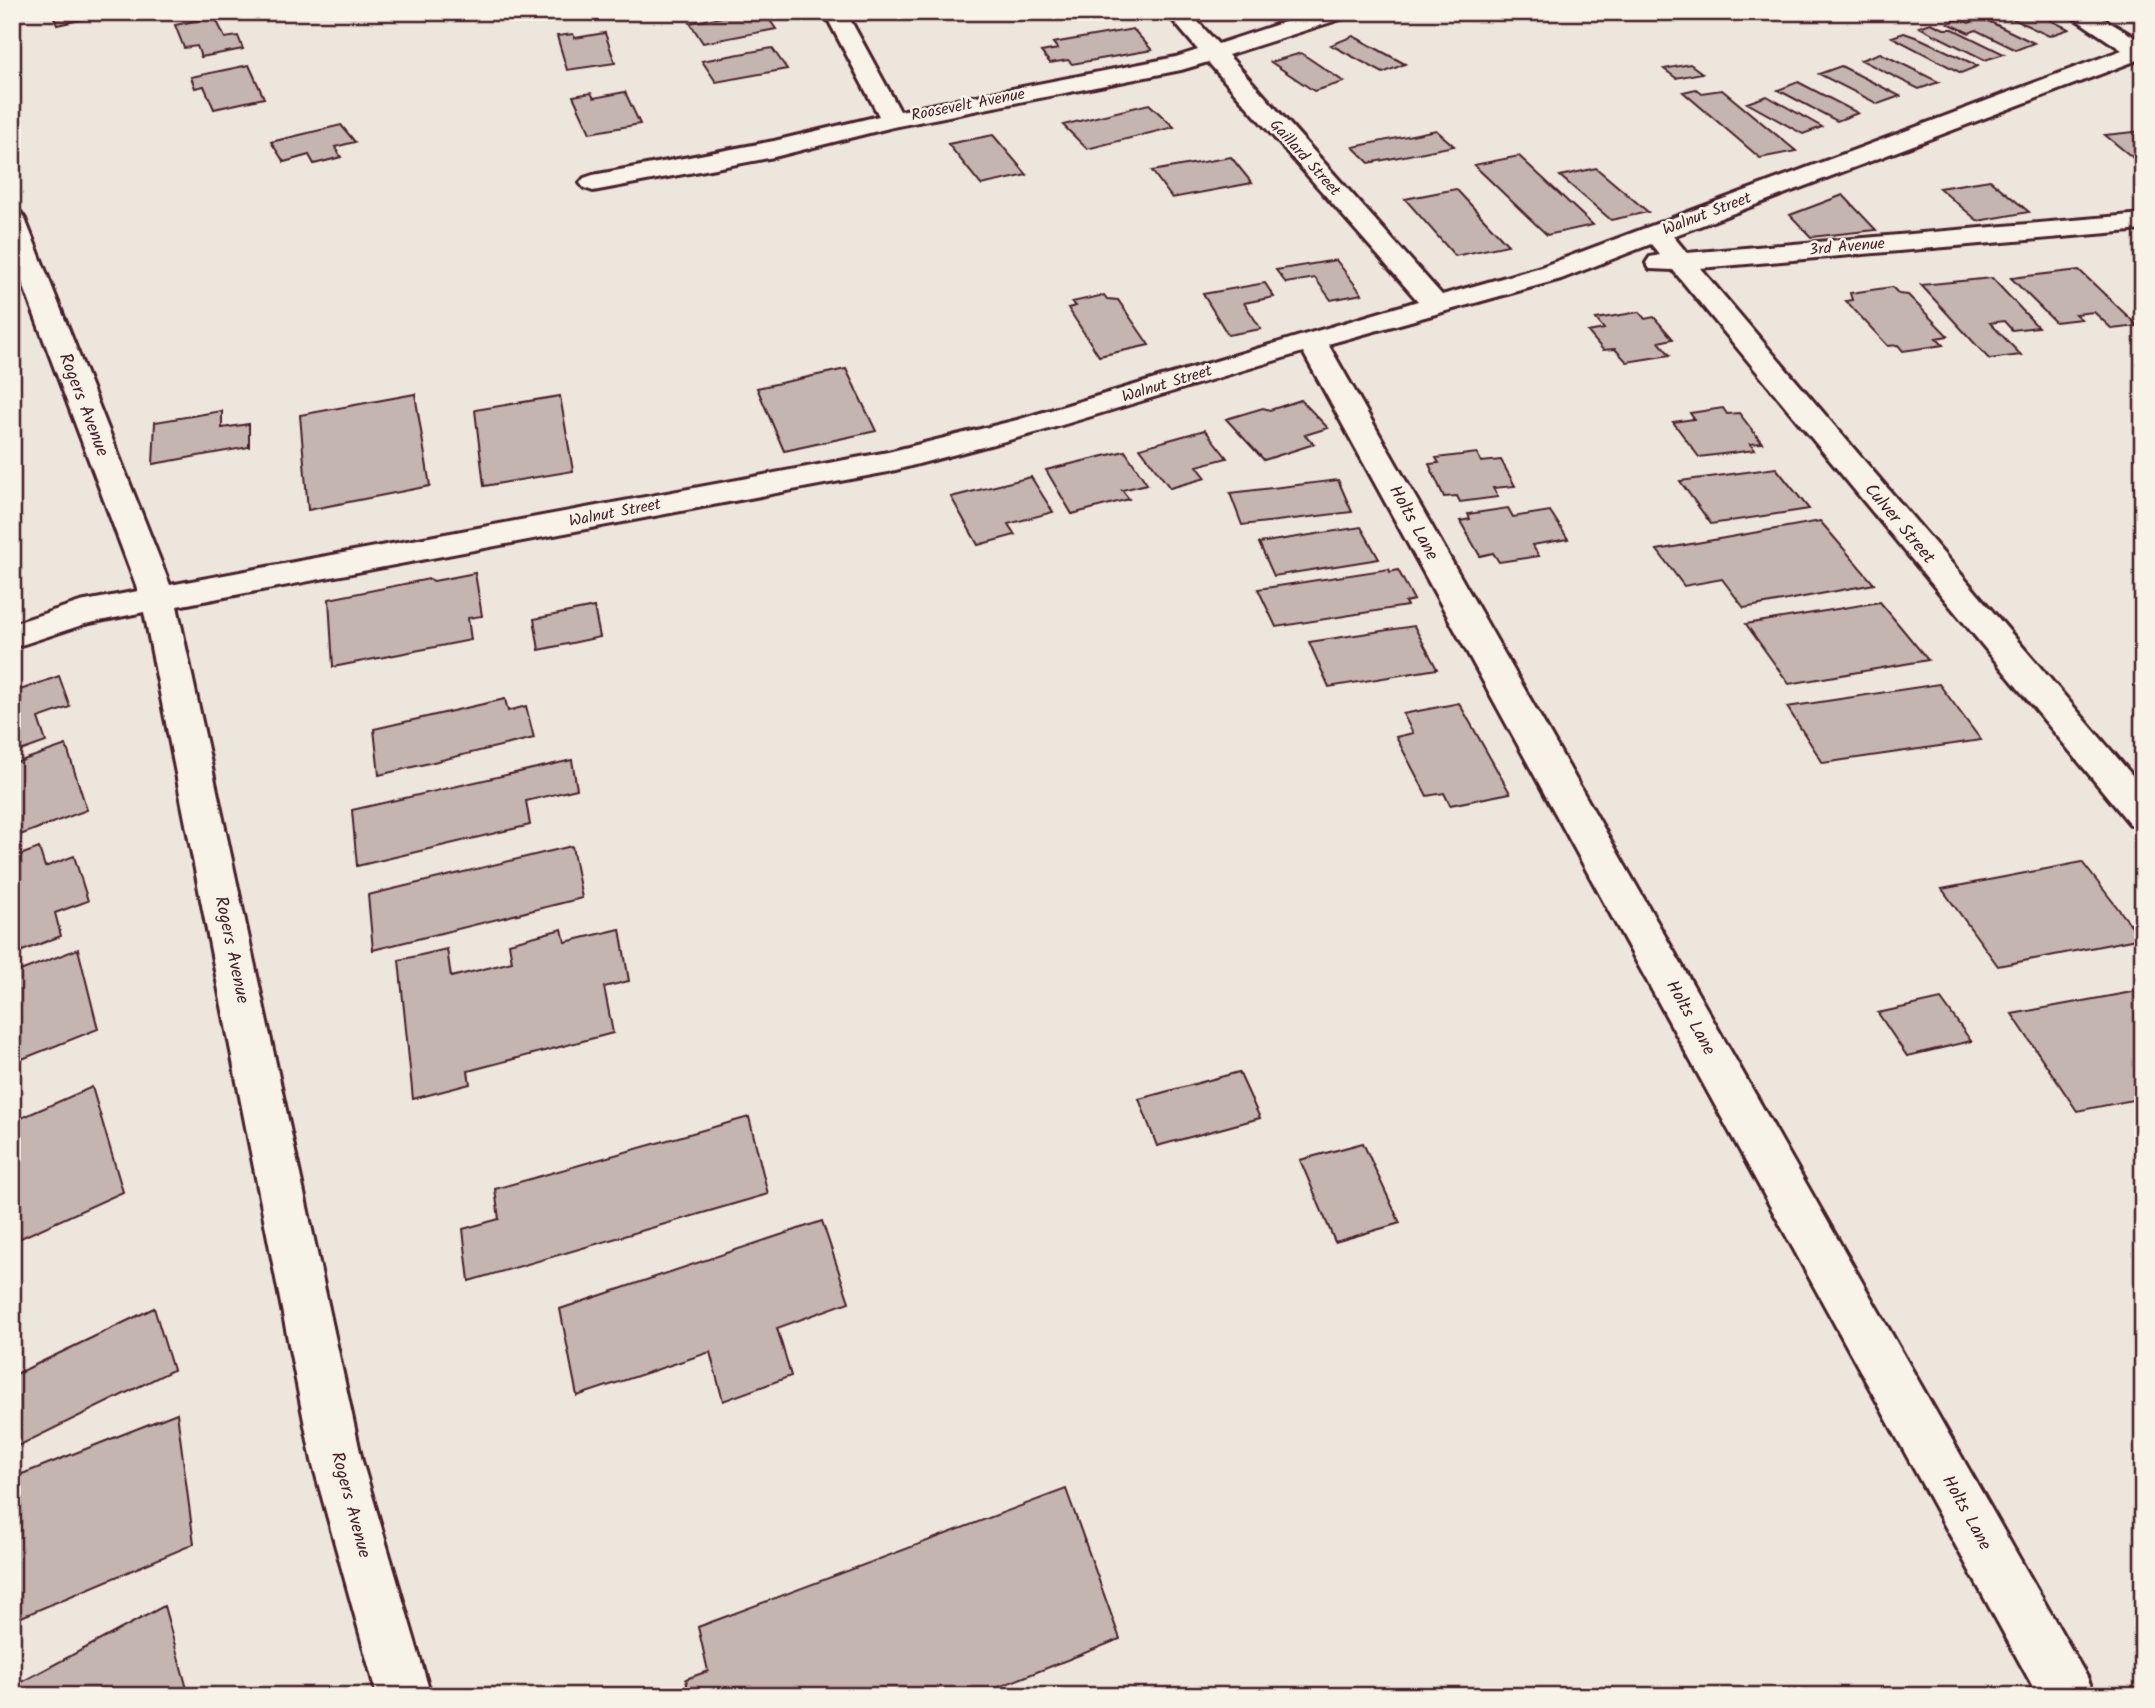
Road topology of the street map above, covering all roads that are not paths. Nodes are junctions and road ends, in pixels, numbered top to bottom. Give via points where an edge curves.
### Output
1 (835, 12) edge
2 (1177, 12) edge
3 (1339, 12) edge
4 (2077, 12) edge
5 (2142, 50) edge
6 (1211, 52) junction
7 (893, 120) junction
8 (593, 183) dead end
9 (12, 219) edge
10 (2143, 222) edge
11 (1656, 233) junction
12 (1679, 262) junction
13 (1551, 273) junction
14 (1434, 304) junction
15 (1311, 340) junction
16 (158, 598) junction
17 (12, 636) edge
18 (2143, 814) edge
19 (404, 1696) edge
20 (2068, 1696) edge

1 - 7 street
2 - 6 street, Gaillard Street
3 - 6 street, Roosevelt Avenue
4 - 5 street
5 - 11 street, Walnut Street
6 - 7 street, Roosevelt Avenue via 1181,62
6 - 14 street, Gaillard Street
7 - 8 street, Roosevelt Avenue via 774,149
9 - 16 street, Rogers Avenue
10 - 12 street, 3rd Avenue
11 - 12 street, Culver Street
11 - 13 street, Walnut Street
12 - 13 street, 3rd Avenue
12 - 18 street, Culver Street
13 - 14 street, Walnut Street
14 - 15 street, Walnut Street
15 - 16 street, Walnut Street via 888,462
15 - 20 street, Holts Lane
16 - 17 street, Walnut Street via 80,613
16 - 19 street, Rogers Avenue via 337,1461

